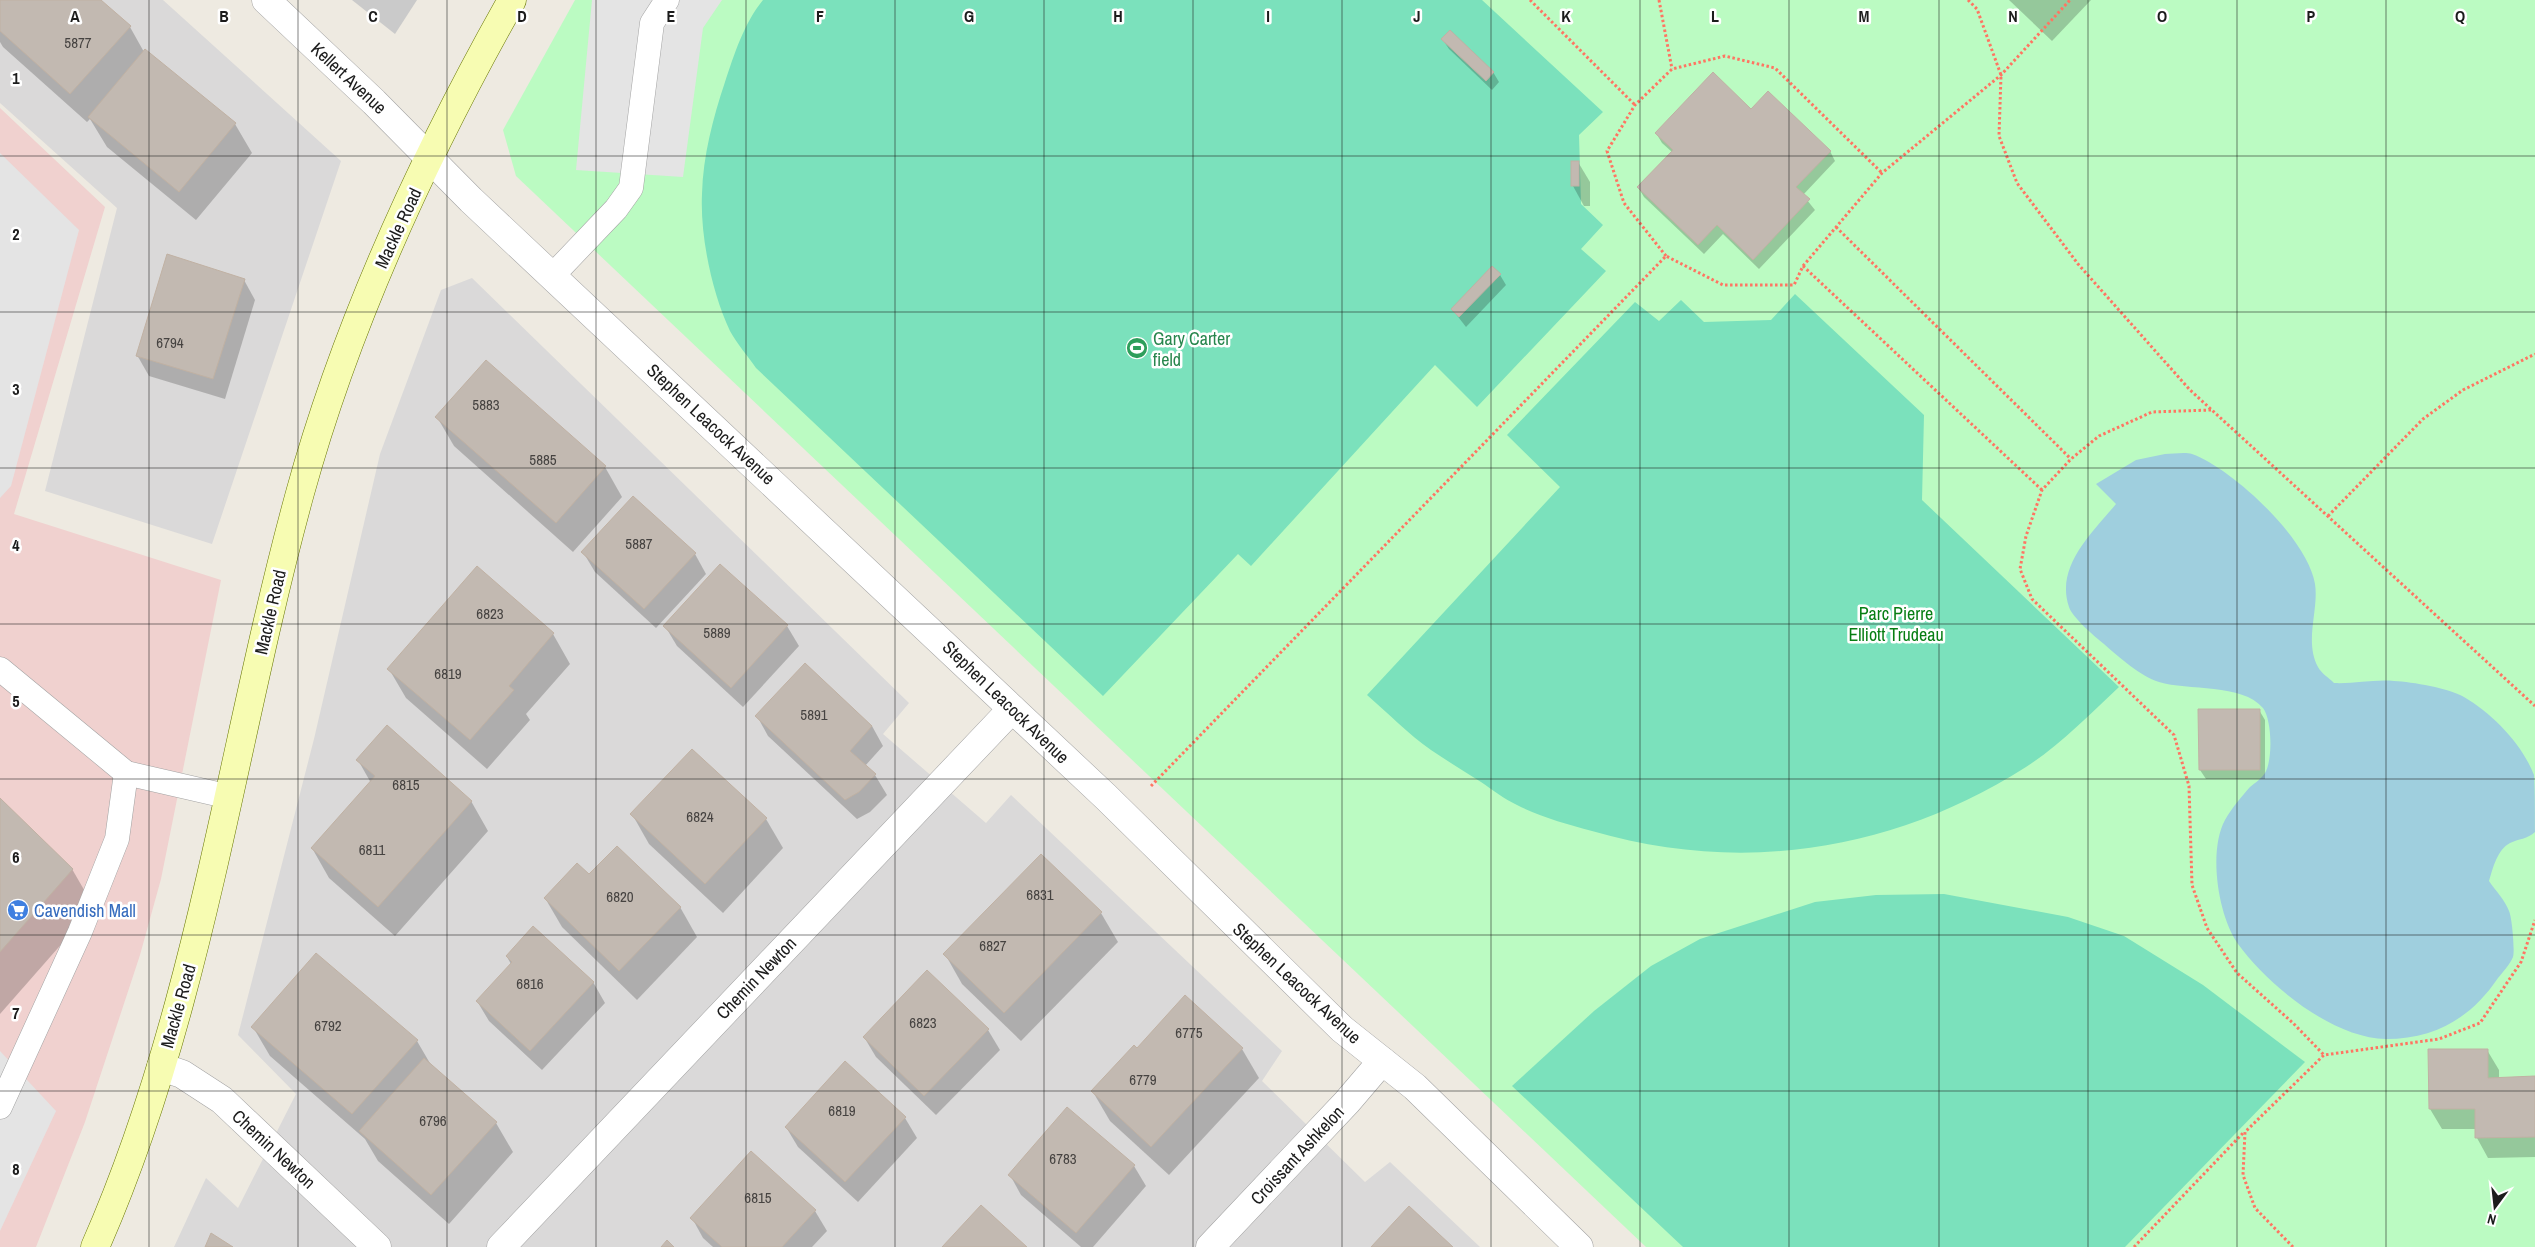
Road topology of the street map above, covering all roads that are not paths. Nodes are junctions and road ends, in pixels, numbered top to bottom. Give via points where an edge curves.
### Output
1 (266, 0) edge
2 (512, 0) edge
3 (667, 0) edge
4 (431, 158) junction
5 (553, 275) junction
6 (0, 669) edge
7 (1012, 708) junction
8 (126, 773) junction
9 (230, 797) junction
10 (1382, 1061) junction
11 (161, 1067) junction
12 (0, 1107) edge
13 (95, 1247) edge
14 (377, 1247) edge
15 (501, 1247) edge
16 (1210, 1247) edge
17 (1579, 1247) edge

1 - 4 street, Kellert Avenue
2 - 4 street, Mackle Road
3 - 5 lane via 652,23 631,188 616,209
4 - 5 street, Stephen Leacock Avenue via 471,200
4 - 9 street, Mackle Road via 376,276 321,424 286,548
5 - 7 street, Stephen Leacock Avenue
6 - 8 lane
7 - 10 street, Stephen Leacock Avenue via 1106,796 1270,961 1342,1029
7 - 15 street, Chemin Newton
8 - 9 lane
8 - 12 lane via 117,839 80,932
9 - 11 street, Mackle Road via 198,935
10 - 16 street, Croissant Ashkelon
10 - 17 street, Stephen Leacock Avenue via 1425,1097
11 - 13 street, Mackle Road via 147,1113
11 - 14 street, Chemin Newton via 182,1074 222,1100

